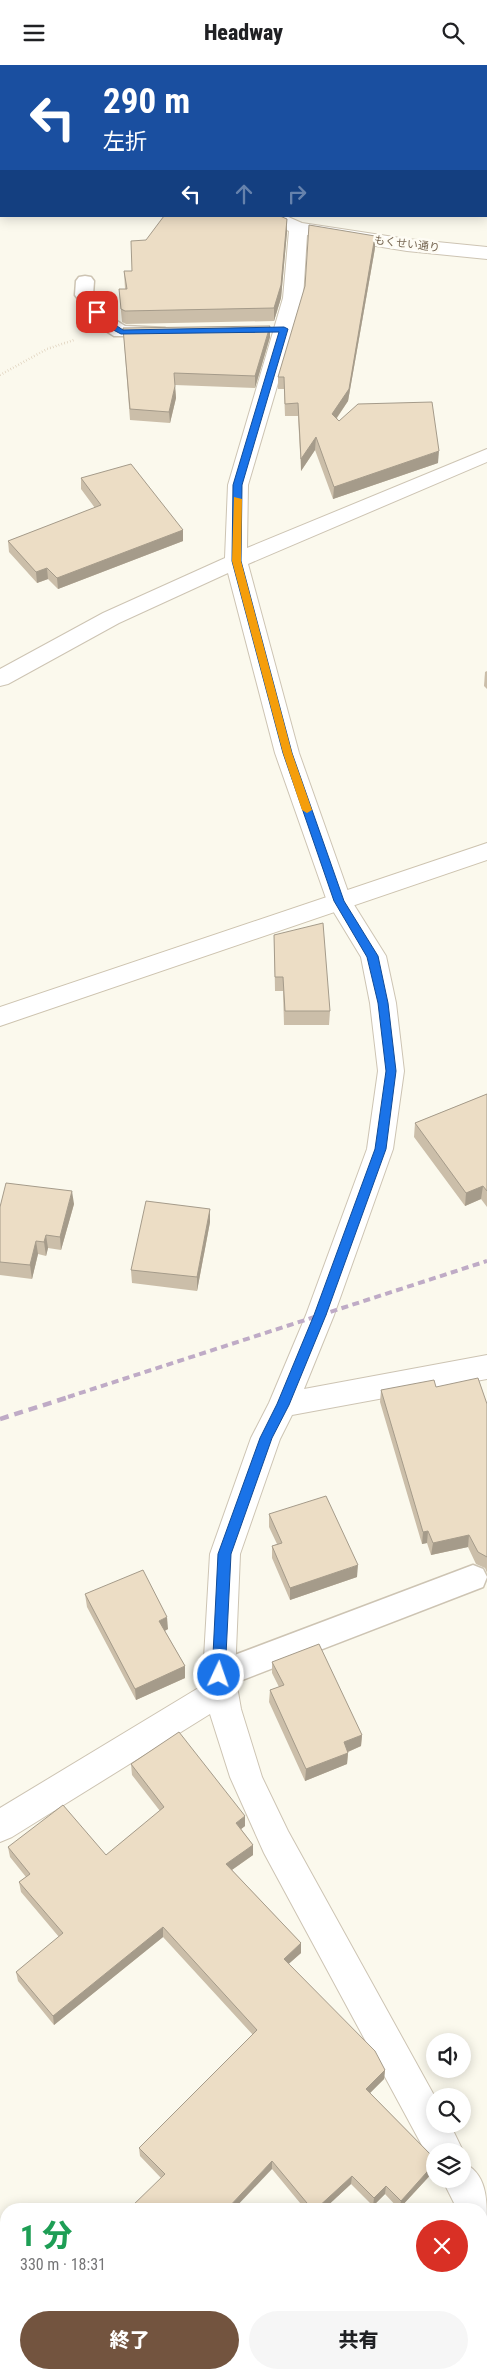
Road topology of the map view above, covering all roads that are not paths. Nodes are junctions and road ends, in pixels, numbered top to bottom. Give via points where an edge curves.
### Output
1 (281, 220) edge
2 (487, 253) edge
3 (85, 281) dead end
4 (178, 332) edge
5 (487, 455) edge
6 (236, 561) junction
7 (0, 679) edge
8 (487, 851) edge
9 (339, 901) junction
10 (0, 1017) edge
11 (487, 1367) edge
12 (283, 1405) junction
13 (473, 1578) dead end
14 (220, 1683) junction
15 (0, 1826) edge
16 (441, 2143) edge
17 (465, 2188) edge
18 (473, 2203) edge

1 - 2 street, もくせい通り via 407,245
1 - 6 street via 293,298 275,329 238,485
3 - 4 lane via 84,295 105,322 121,332
5 - 6 street
6 - 7 street via 111,618
6 - 9 street via 287,753
8 - 9 street
9 - 10 street
9 - 12 street via 372,956 383,1003 391,1071 380,1149 320,1315
11 - 12 street
12 - 14 street via 266,1438 225,1554
13 - 14 lane
14 - 15 street
14 - 16 street via 237,1755 282,1853
17 - 18 street

